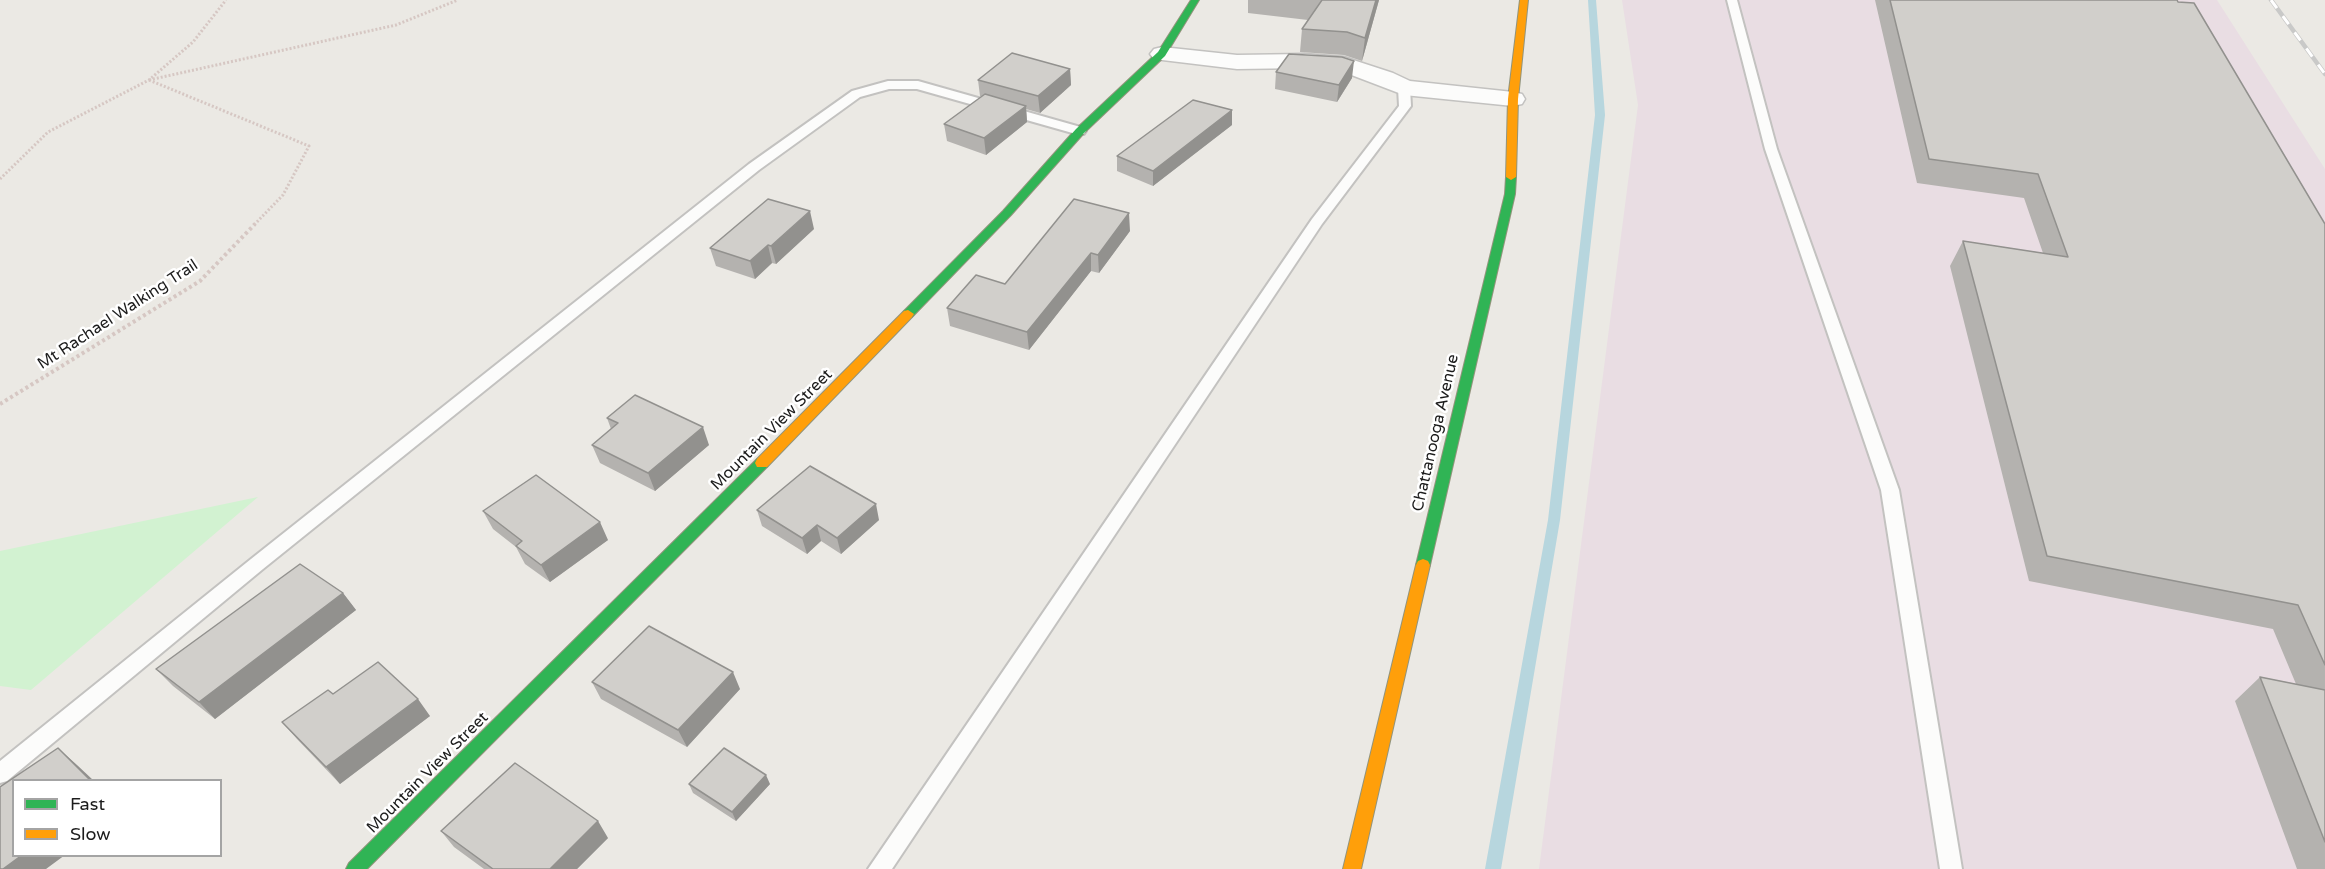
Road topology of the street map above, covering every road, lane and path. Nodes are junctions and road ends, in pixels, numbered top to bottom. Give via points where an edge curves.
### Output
1 (226, 0) edge
2 (458, 0) edge
3 (1195, 0) edge
4 (1524, 0) edge
5 (1731, 0) edge
6 (1162, 54) junction
7 (148, 80) junction
8 (1404, 88) junction
9 (1513, 99) junction
10 (1080, 132) junction
11 (0, 179) edge
12 (0, 404) edge
13 (0, 774) edge
14 (355, 869) edge
15 (879, 869) edge
16 (1352, 869) edge
17 (1951, 869) edge

1 - 7 path via 193,42
2 - 7 path via 396,25
3 - 6 street, Mountain View Street
4 - 9 street, Chattanooga Avenue
5 - 17 lane via 1771,149 1890,490
6 - 8 street via 1237,62 1344,64
6 - 10 street, Mountain View Street
7 - 11 path via 48,132
7 - 12 path, Mt Rachael Walking Trail via 309,146 283,195 200,281
8 - 9 street
8 - 15 lane via 1405,106 1317,222
9 - 16 street, Chattanooga Avenue via 1510,194
10 - 13 lane via 918,85 888,85 856,94 754,167
10 - 14 street, Mountain View Street via 1007,213 812,413

